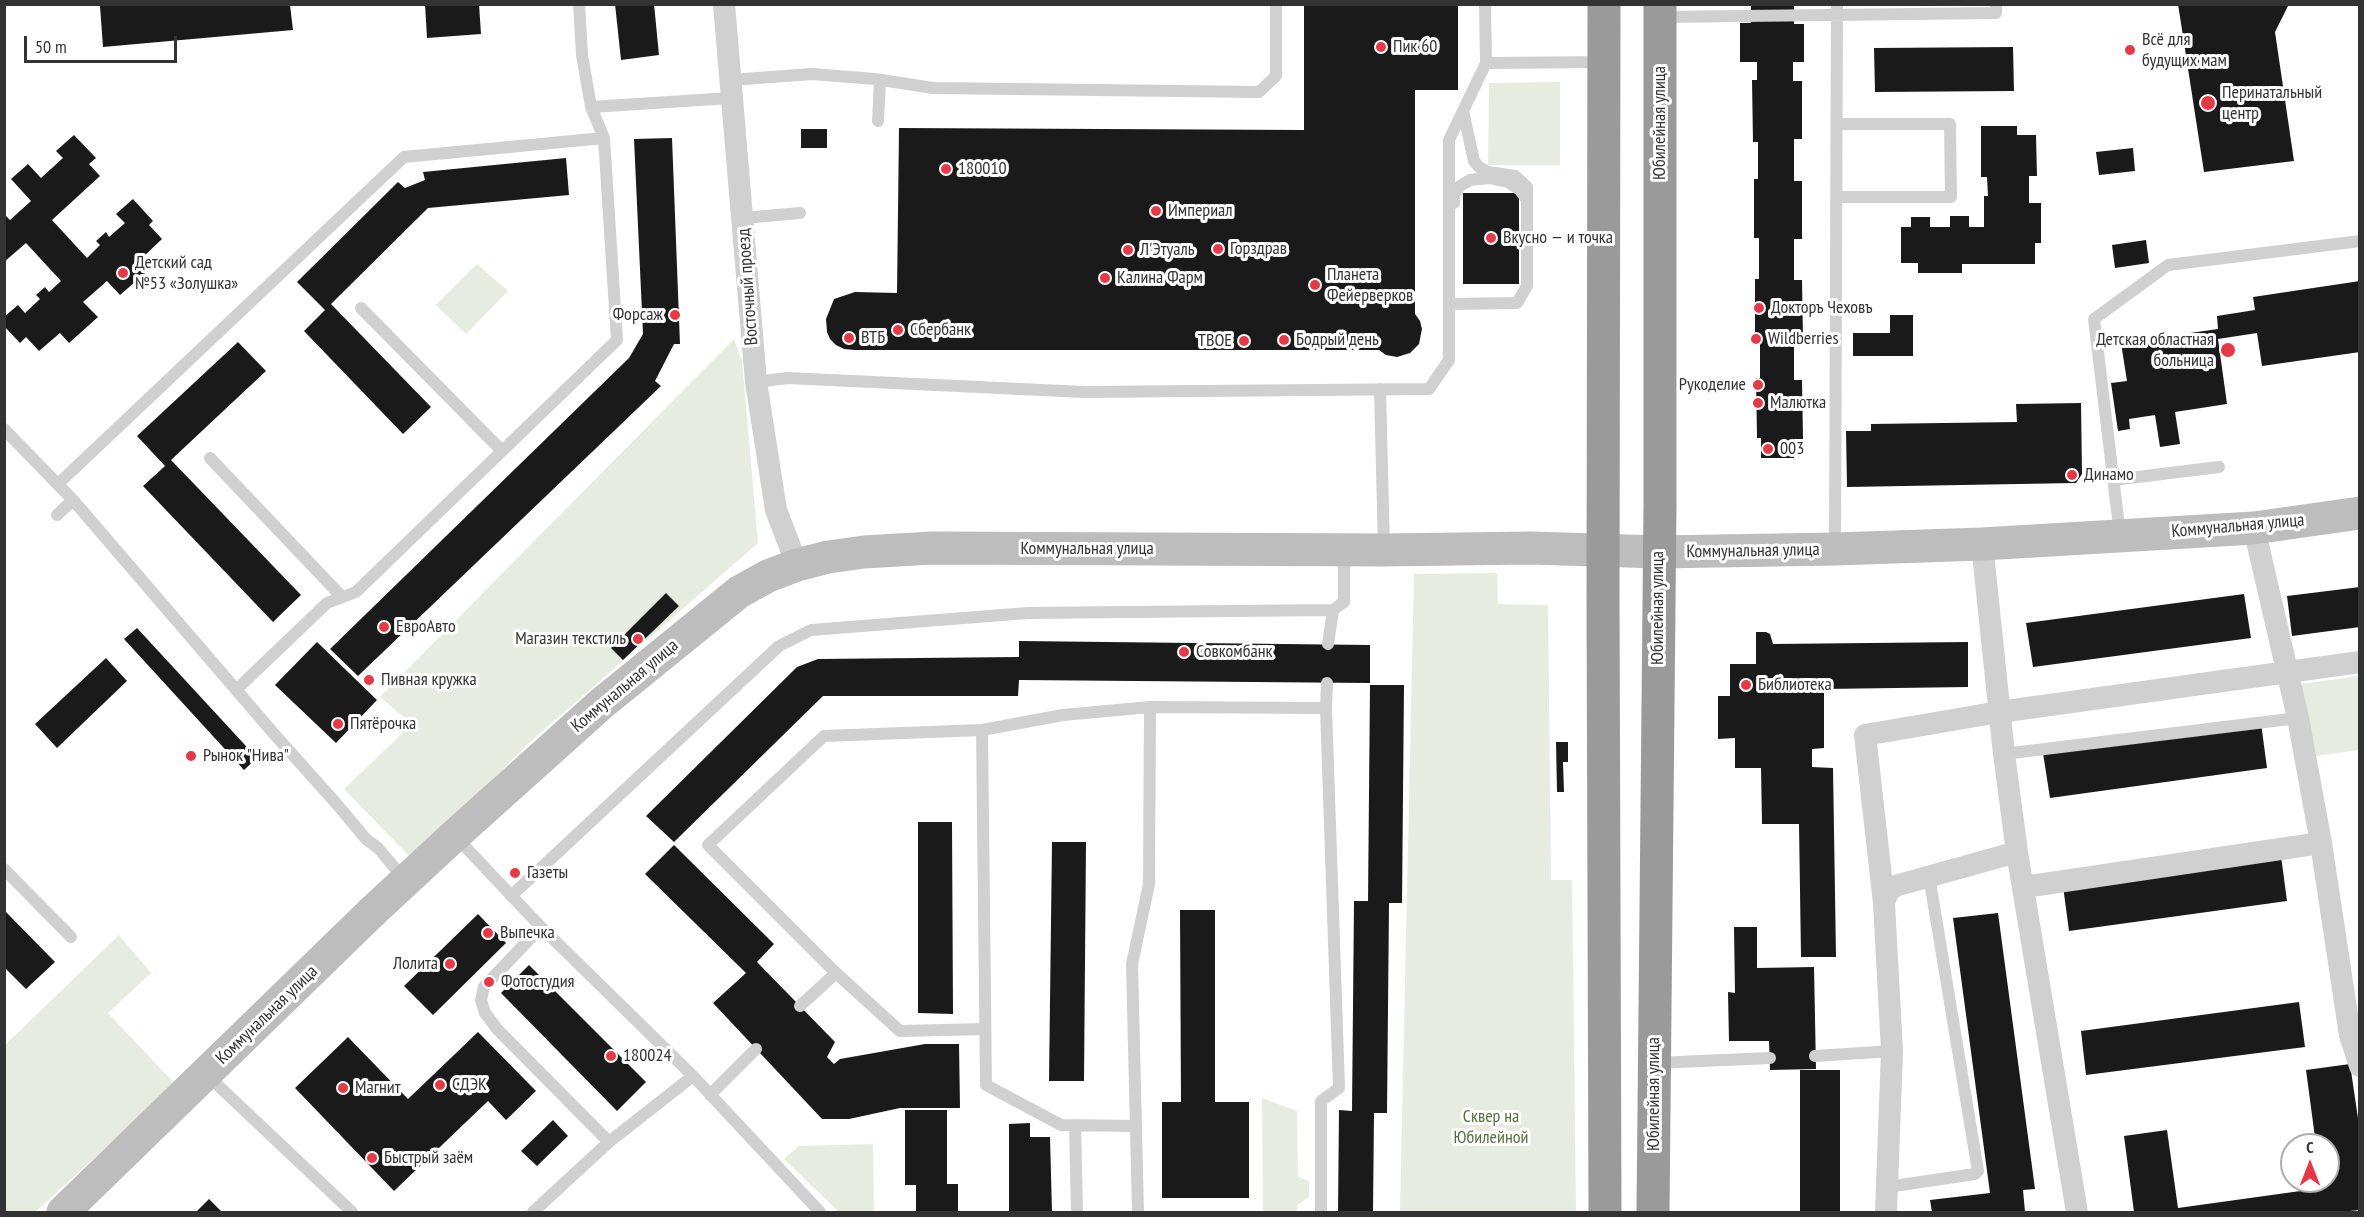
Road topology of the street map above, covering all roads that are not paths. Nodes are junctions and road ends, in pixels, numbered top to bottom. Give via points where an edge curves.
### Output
1 (579, 4) edge
2 (724, 4) edge
3 (1276, 4) edge
4 (1485, 4) edge
5 (1604, 4) edge
6 (1996, 4) edge
7 (1931, 9) edge
8 (1837, 10) edge
9 (1660, 11) edge
10 (1604, 62) junction
11 (1486, 63) junction
12 (880, 80) junction
13 (731, 89) junction
14 (591, 107) junction
15 (1463, 111) junction
16 (878, 121) dead end
17 (1837, 124) junction
18 (604, 138) junction
19 (1837, 197) junction
20 (1527, 200) junction
21 (800, 213) dead end
22 (743, 218) junction
23 (2360, 241) edge
24 (1452, 304) junction
25 (361, 308) dead end
26 (756, 382) junction
27 (1380, 389) junction
28 (4, 429) edge
29 (502, 451) junction
30 (210, 458) dead end
31 (2218, 467) dead end
32 (2113, 480) junction
33 (58, 484) junction
34 (73, 500) junction
35 (2360, 513) edge
36 (57, 515) dead end
37 (2254, 528) junction
38 (2120, 535) junction
39 (1982, 544) junction
40 (1344, 549) junction
41 (1835, 549) junction
42 (1384, 550) junction
43 (1603, 551) junction
44 (1659, 552) junction
45 (797, 565) junction
46 (342, 597) junction
47 (1333, 610) junction
48 (1328, 644) dead end
49 (2360, 662) edge
50 (2289, 672) junction
51 (1327, 683) dead end
52 (237, 690) junction
53 (1150, 707) junction
54 (1326, 708) junction
55 (1999, 712) junction
56 (2298, 718) junction
57 (982, 730) junction
58 (2004, 754) junction
59 (454, 836) junction
60 (2321, 843) junction
61 (2017, 852) junction
62 (4, 869) edge
63 (1929, 876) junction
64 (406, 881) junction
65 (2024, 887) junction
66 (511, 896) junction
67 (1884, 903) junction
68 (541, 927) junction
69 (71, 937) dead end
70 (836, 973) junction
71 (800, 1006) dead end
72 (985, 1029) junction
73 (756, 1049) dead end
74 (1892, 1052) junction
75 (1815, 1056) dead end
76 (1770, 1058) dead end
77 (1654, 1063) junction
78 (2360, 1066) edge
79 (206, 1074) junction
80 (693, 1076) junction
81 (710, 1095) junction
82 (1075, 1125) junction
83 (1136, 1126) junction
84 (609, 1142) junction
85 (1887, 1187) junction
86 (541, 1210) edge
87 (63, 1212) edge
88 (352, 1212) edge
89 (820, 1212) edge
90 (1077, 1212) edge
91 (1138, 1212) edge
92 (1321, 1212) edge
93 (1605, 1212) edge
94 (1653, 1212) edge
95 (1886, 1212) edge
96 (2077, 1212) edge

1 - 14 lane
2 - 13 street, Восточный проезд
3 - 12 lane via 1276,76 1259,92 933,88
4 - 11 lane
5 - 10 highway
6 - 7 lane via 1996,13
7 - 8 lane
8 - 9 lane
8 - 17 lane
9 - 44 highway, Юбилейная улица
10 - 11 lane
10 - 43 highway
11 - 15 lane
12 - 13 lane via 812,74
12 - 16 lane
13 - 14 lane
13 - 22 street, Восточный проезд
14 - 18 lane
15 - 20 lane via 1479,167 1523,181
15 - 24 lane via 1449,140
17 - 19 lane
17 - 19 lane via 1950,124 1951,197
18 - 29 lane via 617,340
18 - 33 lane via 404,158
19 - 41 lane
20 - 24 lane via 1527,286 1517,303
20 - 24 lane via 1508,182 1489,178 1470,180 1460,186 1454,196
21 - 22 lane
22 - 26 street, Восточный проезд
23 - 32 lane via 2168,265 2094,319
24 - 27 lane via 1449,360 1429,389
25 - 29 lane
26 - 27 lane via 788,378 1084,392
26 - 45 street, Восточный проезд via 776,510
27 - 42 lane
28 - 33 lane
29 - 46 lane via 356,592
30 - 46 lane
31 - 32 lane
32 - 38 lane
33 - 34 lane
34 - 36 lane
34 - 52 lane
35 - 37 main road, Коммунальная улица
37 - 38 main road, Коммунальная улица
37 - 50 street
38 - 39 main road, Коммунальная улица
39 - 41 main road, Коммунальная улица
39 - 55 street
40 - 42 main road, Коммунальная улица
40 - 45 main road, Коммунальная улица via 932,548 864,552
40 - 47 lane via 1344,602
41 - 44 main road, Коммунальная улица
42 - 43 main road, Коммунальная улица
43 - 44 main road, Коммунальная улица
43 - 93 highway
44 - 77 highway, Юбилейная улица
45 - 59 main road, Коммунальная улица via 739,592 601,704
46 - 52 lane via 327,603
47 - 48 lane
47 - 66 lane via 1028,613 811,630 780,646
49 - 50 street
50 - 55 street
50 - 56 street
51 - 54 lane
52 - 64 lane
53 - 54 lane
53 - 57 lane via 1063,715
53 - 83 lane via 1149,884 1132,964
54 - 92 lane via 1339,1088 1321,1101
55 - 58 street
55 - 67 street via 1865,735
56 - 58 lane
56 - 60 street
57 - 70 lane via 824,736 708,845
57 - 72 lane
58 - 61 street
59 - 64 main road, Коммунальная улица
59 - 66 lane
60 - 65 street
60 - 78 street via 2350,1035
61 - 63 street
61 - 65 street
62 - 69 lane
63 - 67 street via 1895,886
63 - 85 lane via 1978,1171
64 - 79 main road, Коммунальная улица
65 - 96 street
66 - 68 lane
67 - 74 street
68 - 80 lane
68 - 84 lane via 484,987 481,1000 485,1014
70 - 71 lane
70 - 72 lane via 900,1031
72 - 82 lane via 986,1085 1060,1125
73 - 81 lane
74 - 75 lane
74 - 85 street
76 - 77 lane
77 - 94 highway, Юбилейная улица
79 - 87 main road, Коммунальная улица
79 - 88 lane
80 - 81 lane
80 - 84 lane
81 - 89 lane
82 - 83 lane
82 - 90 lane
83 - 91 lane
84 - 86 lane
85 - 95 street

